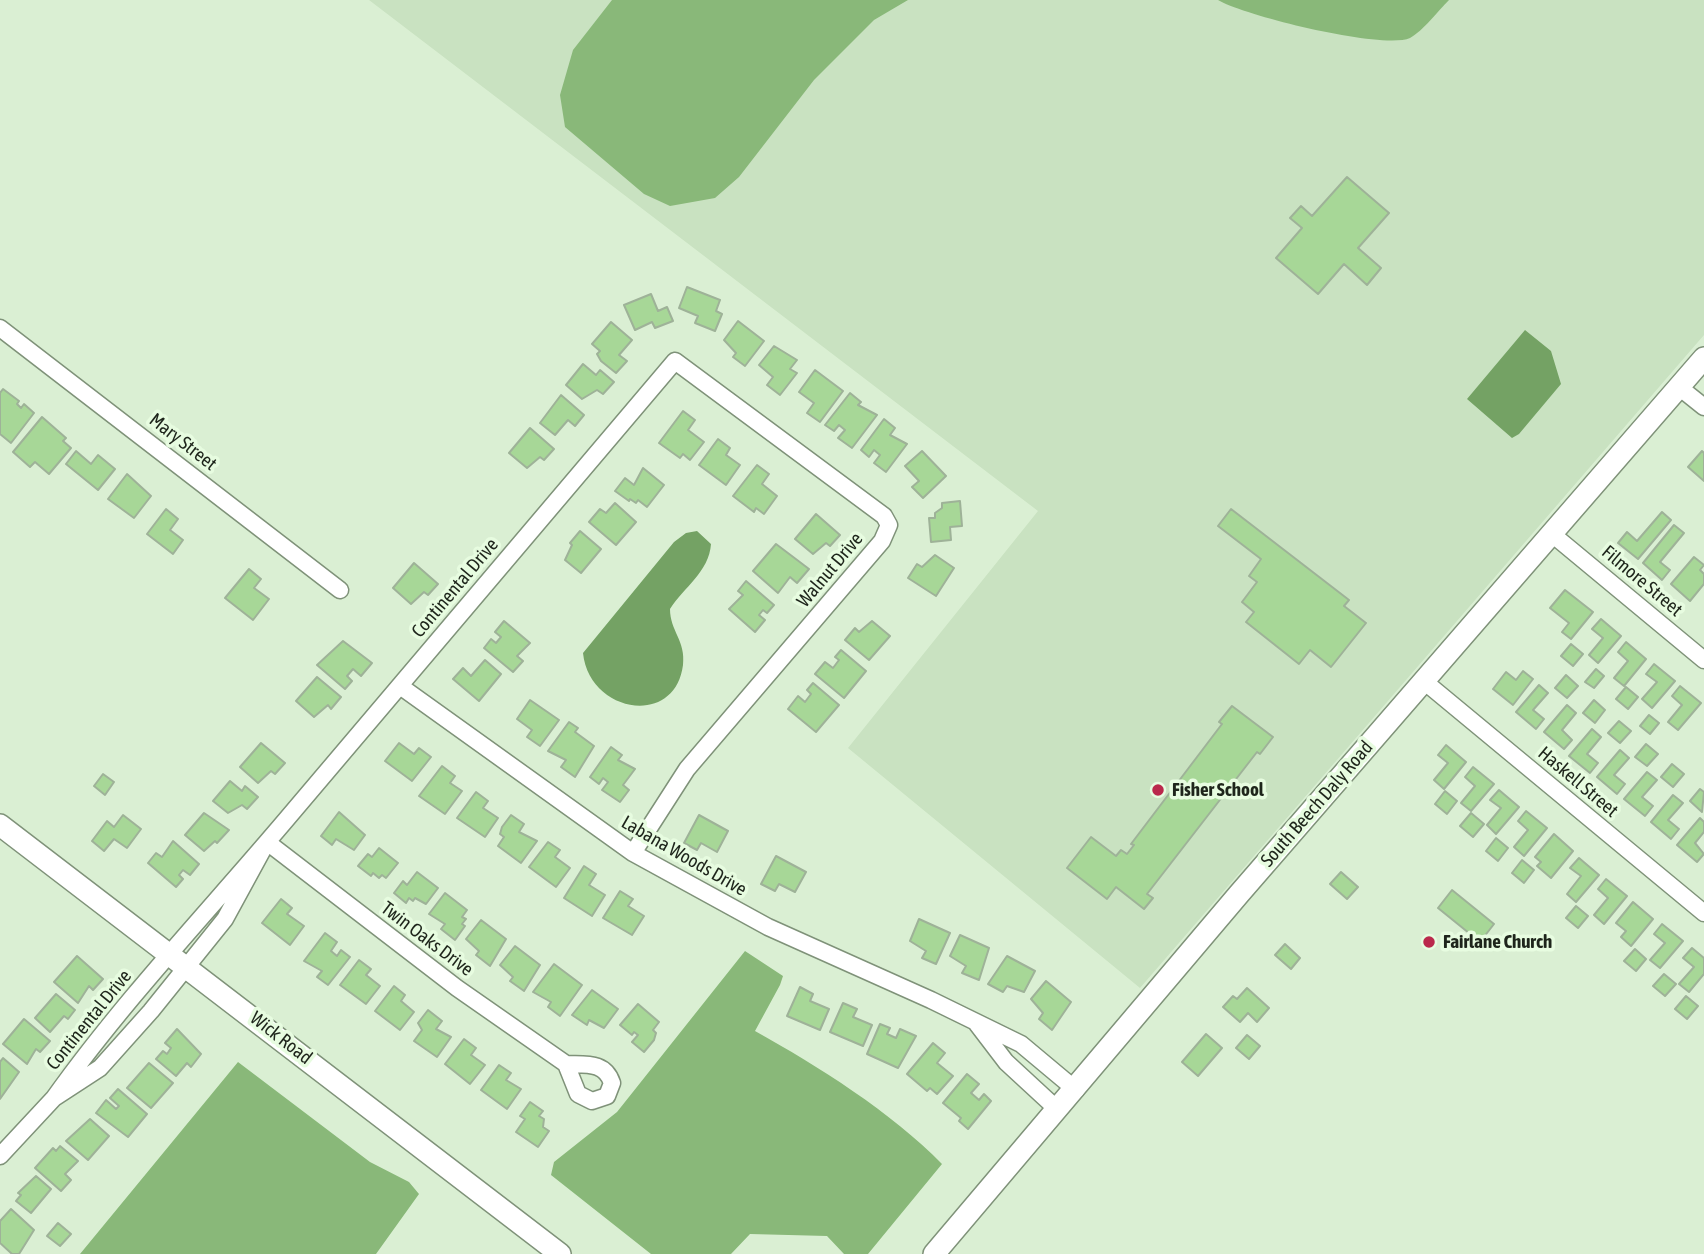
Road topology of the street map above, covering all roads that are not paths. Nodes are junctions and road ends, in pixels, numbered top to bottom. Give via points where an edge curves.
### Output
1 (0, 328) edge
2 (1704, 358) edge
3 (676, 361) joint
4 (1679, 387) junction
5 (1704, 407) edge
6 (1552, 534) junction
7 (340, 590) dead end
8 (1704, 660) edge
9 (1425, 682) junction
10 (400, 686) junction
11 (0, 825) edge
12 (267, 842) junction
13 (633, 853) junction
14 (1704, 914) edge
15 (169, 953) junction
16 (188, 967) junction
17 (973, 1019) junction
18 (565, 1064) dead end
19 (1076, 1090) junction
20 (54, 1098) junction
21 (1058, 1110) junction
22 (0, 1156) edge
23 (560, 1254) edge
24 (934, 1254) edge

1 - 7 street, Mary Street
2 - 4 street, South Beech Daly Road
3 - 10 street, Continental Drive
3 - 13 street, Walnut Drive via 884,516 889,525 882,541 687,769
4 - 5 street
4 - 6 street, South Beech Daly Road
6 - 8 street, Filmore Street
6 - 9 street, South Beech Daly Road
9 - 14 street, Haskell Street
9 - 19 street, South Beech Daly Road via 1239,894
10 - 12 street, Continental Drive
10 - 13 street, Labana Woods Drive
11 - 15 street, Wick Road
12 - 15 street, Continental Drive
12 - 16 street, Continental Drive via 225,919
12 - 18 street, Twin Oaks Drive via 457,988
13 - 17 street, Labana Woods Drive via 768,927
15 - 16 street, Wick Road
15 - 20 street, Continental Drive
16 - 20 street, Continental Drive via 100,1068
16 - 23 street, Wick Road
17 - 19 street, Labana Woods Drive via 1021,1044
17 - 21 street, Labana Woods Drive via 1006,1062
19 - 21 street, South Beech Daly Road
20 - 22 street, Continental Drive
21 - 24 street, South Beech Daly Road

